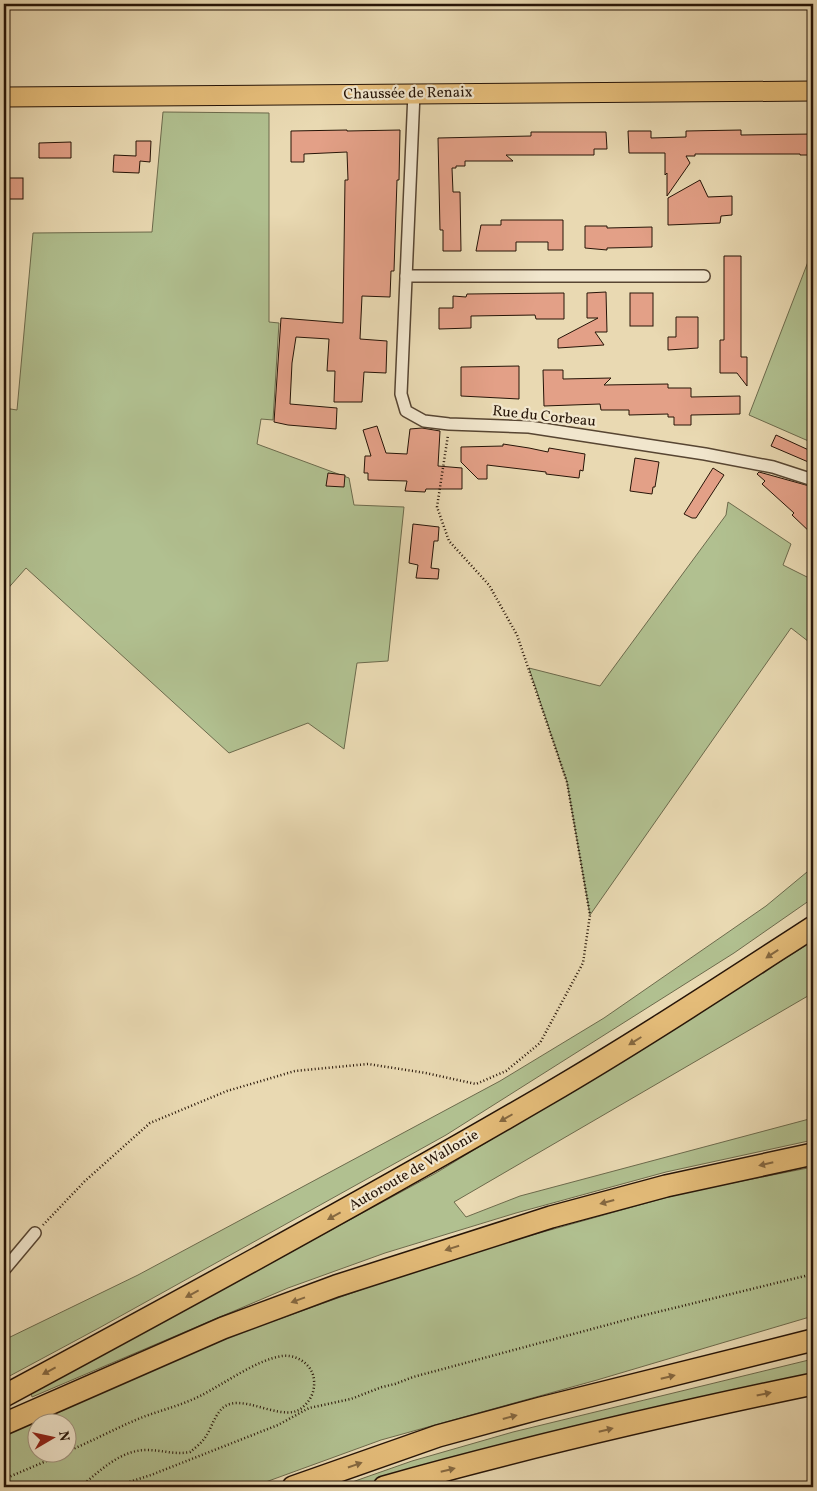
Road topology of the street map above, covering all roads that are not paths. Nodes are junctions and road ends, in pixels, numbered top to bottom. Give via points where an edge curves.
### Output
1 (813, 90) edge
2 (414, 93) junction
3 (4, 97) edge
4 (406, 276) junction
5 (704, 276) dead end
6 (813, 480) edge
7 (813, 927) edge
8 (813, 1154) edge
9 (36, 1233) road end
10 (4, 1270) edge
11 (813, 1340) edge
12 (813, 1384) edge
13 (4, 1396) edge
14 (4, 1424) edge
15 (293, 1487) edge
16 (384, 1487) edge

1 - 2 main road, Chaussée de Renaix
2 - 3 main road, Chaussée de Renaix
2 - 4 street, Rue du Corbeau
4 - 5 street
4 - 6 street, Rue du Corbeau via 401,394 406,411 424,421 529,427 705,454 773,467
7 -> 13 highway, Autoroute de Wallonie via 548,1094 226,1276
8 -> 14 highway via 666,1186 561,1214 336,1286 223,1328
9 - 10 street
15 -> 11 highway via 438,1436
16 -> 12 highway via 688,1410

